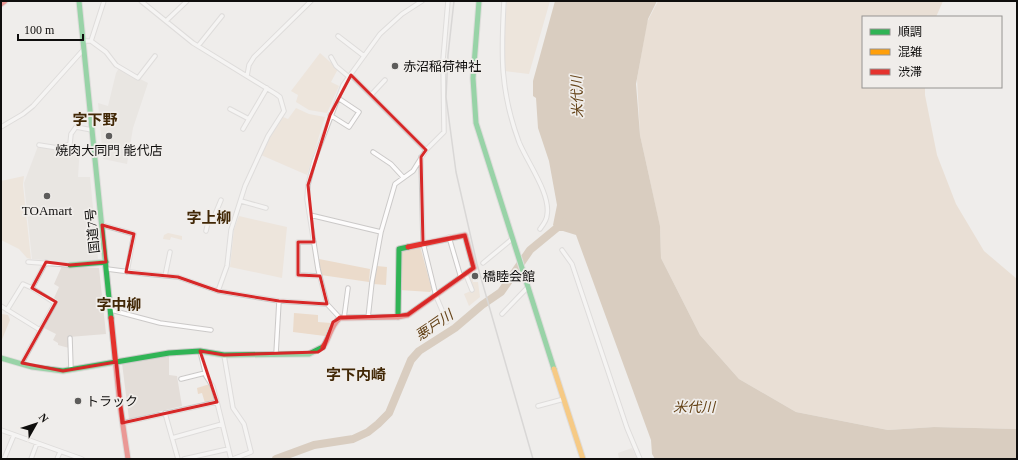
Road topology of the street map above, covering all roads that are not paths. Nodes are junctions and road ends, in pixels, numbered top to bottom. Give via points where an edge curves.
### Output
1 (5, 1) edge
2 (80, 1) edge
3 (104, 1) edge
4 (141, 1) edge
5 (187, 1) edge
6 (311, 1) edge
7 (422, 1) edge
8 (448, 1) edge
9 (479, 1) edge
10 (504, 1) edge
11 (1, 4) edge
12 (222, 16) dead end
13 (166, 21) junction
14 (338, 36) dead end
15 (83, 41) junction
16 (90, 41) junction
17 (198, 46) junction
18 (84, 49) junction
19 (155, 56) dead end
20 (364, 56) junction
21 (331, 57) dead end
22 (246, 76) junction
23 (350, 76) junction
24 (385, 80) dead end
25 (267, 88) junction
26 (371, 96) junction
27 (338, 98) junction
28 (230, 109) dead end
29 (330, 115) junction
30 (249, 119) junction
31 (1, 127) edge
32 (243, 129) dead end
33 (93, 130) junction
34 (39, 145) dead end
35 (426, 150) junction
36 (372, 152) dead end
37 (421, 157) junction
38 (403, 178) junction
39 (221, 200) dead end
40 (241, 201) junction
41 (266, 208) dead end
42 (310, 215) junction
43 (102, 225) junction
44 (540, 229) dead end
45 (206, 230) dead end
46 (381, 232) junction
47 (449, 237) junction
48 (513, 241) junction
49 (314, 242) junction
50 (423, 243) junction
51 (562, 250) dead end
52 (170, 252) dead end
53 (28, 262) dead end
54 (46, 262) junction
55 (106, 262) junction
56 (483, 263) dead end
57 (70, 265) joint
58 (107, 268) junction
59 (127, 272) junction
60 (165, 276) junction
61 (320, 276) junction
62 (463, 276) junction
63 (528, 287) junction
64 (32, 288) junction
65 (348, 288) dead end
66 (472, 290) dead end
67 (218, 291) junction
68 (436, 296) junction
69 (279, 301) junction
70 (327, 304) junction
71 (1, 306) edge
72 (7, 310) junction
73 (111, 310) junction
74 (502, 314) dead end
75 (398, 317) junction
76 (342, 318) junction
77 (368, 318) junction
78 (447, 322) dead end
79 (40, 330) junction
80 (211, 330) dead end
81 (70, 338) dead end
82 (200, 351) junction
83 (276, 354) junction
84 (224, 355) junction
85 (1, 358) edge
86 (116, 362) junction
87 (22, 364) junction
88 (71, 369) junction
89 (205, 373) junction
90 (181, 378) dead end
91 (564, 399) junction
92 (216, 402) junction
93 (538, 406) dead end
94 (165, 413) junction
95 (122, 422) junction
96 (222, 424) junction
97 (1, 430) edge
98 (14, 435) junction
99 (172, 438) junction
100 (38, 443) junction
101 (228, 449) junction
102 (60, 452) junction
103 (4, 459) edge
104 (31, 459) edge
105 (57, 459) edge
106 (82, 459) edge
107 (128, 459) edge
108 (178, 459) edge
109 (184, 459) edge
110 (232, 459) edge
111 (583, 459) edge
112 (640, 459) edge

1 - 11 main road
2 - 15 main road, 国道7号
3 - 16 street
4 - 13 street
5 - 13 street
6 - 22 street via 254,58
7 - 20 street via 402,14 380,34
8 - 35 street via 443,60 444,132
9 - 48 main road via 474,57 474,112 484,152
10 - 44 street via 501,49 504,88 519,142 541,186 547,216
12 - 17 street
13 - 17 street
14 - 20 street
15 - 16 street
15 - 18 main road, 国道7号
16 - 19 street via 106,52 116,66 138,78
17 - 22 street
18 - 31 street via 33,106
18 - 33 main road, 国道7号
20 - 23 street
21 - 23 street via 336,66
22 - 25 street
23 - 26 street
23 - 27 street
24 - 26 street
25 - 30 street
25 - 40 street via 280,98 284,111 264,144
26 - 35 street
27 - 29 street
27 - 29 street via 359,112 349,127
28 - 30 street
29 - 42 street via 308,185
30 - 32 street
33 - 34 street via 76,128 71,134 70,144 58,148
33 - 43 main road, 国道7号
35 - 37 street
36 - 38 street via 391,164
37 - 38 street via 413,171
37 - 50 street
38 - 46 street via 395,184
39 - 45 street
40 - 41 street
40 - 67 street via 231,230 227,266
42 - 46 street
42 - 49 street
43 - 55 main road, 国道7号
43 - 59 street via 134,234
46 - 77 street
47 - 50 main road
47 - 62 street
47 - 62 main road via 465,235 474,268
48 - 56 street
48 - 63 main road
49 - 61 street
49 - 61 street via 298,242 298,275
50 - 68 street
50 - 75 main road via 399,250
51 - 112 street via 572,264 627,428
52 - 60 street
53 - 54 street
54 - 57 street
54 - 64 street
55 - 57 main road
55 - 58 main road, 国道7号
58 - 59 street
58 - 73 main road, 国道7号
59 - 60 street
60 - 67 street via 178,277
61 - 70 street
62 - 66 street
62 - 68 main road
63 - 74 street
63 - 91 main road
64 - 72 street via 23,284
64 - 79 street via 55,303
65 - 76 street
67 - 69 street
68 - 75 main road via 408,315
68 - 78 street
69 - 70 street
69 - 83 street
70 - 76 street
71 - 72 street
72 - 79 street
73 - 80 street via 160,323
73 - 86 main road, 国道7号
75 - 77 main road
76 - 77 main road
76 - 83 main road via 333,322 324,348 318,352
79 - 87 street
81 - 88 street
82 - 84 main road
82 - 86 main road via 169,353
82 - 89 street
83 - 84 main road
84 - 110 street via 233,408 244,424 251,452
85 - 87 main road
86 - 88 main road
86 - 95 main road, 国道7号
87 - 88 main road via 63,371
89 - 90 street
89 - 92 street via 213,387
91 - 93 street
91 - 111 main road
92 - 94 street
92 - 96 street
94 - 95 street
94 - 99 street
95 - 107 main road, 国道7号
96 - 99 street
96 - 101 street
97 - 98 street
98 - 100 street
98 - 103 street
99 - 108 street
100 - 102 street
100 - 104 street
101 - 109 street
101 - 110 street
102 - 105 street
102 - 106 street

